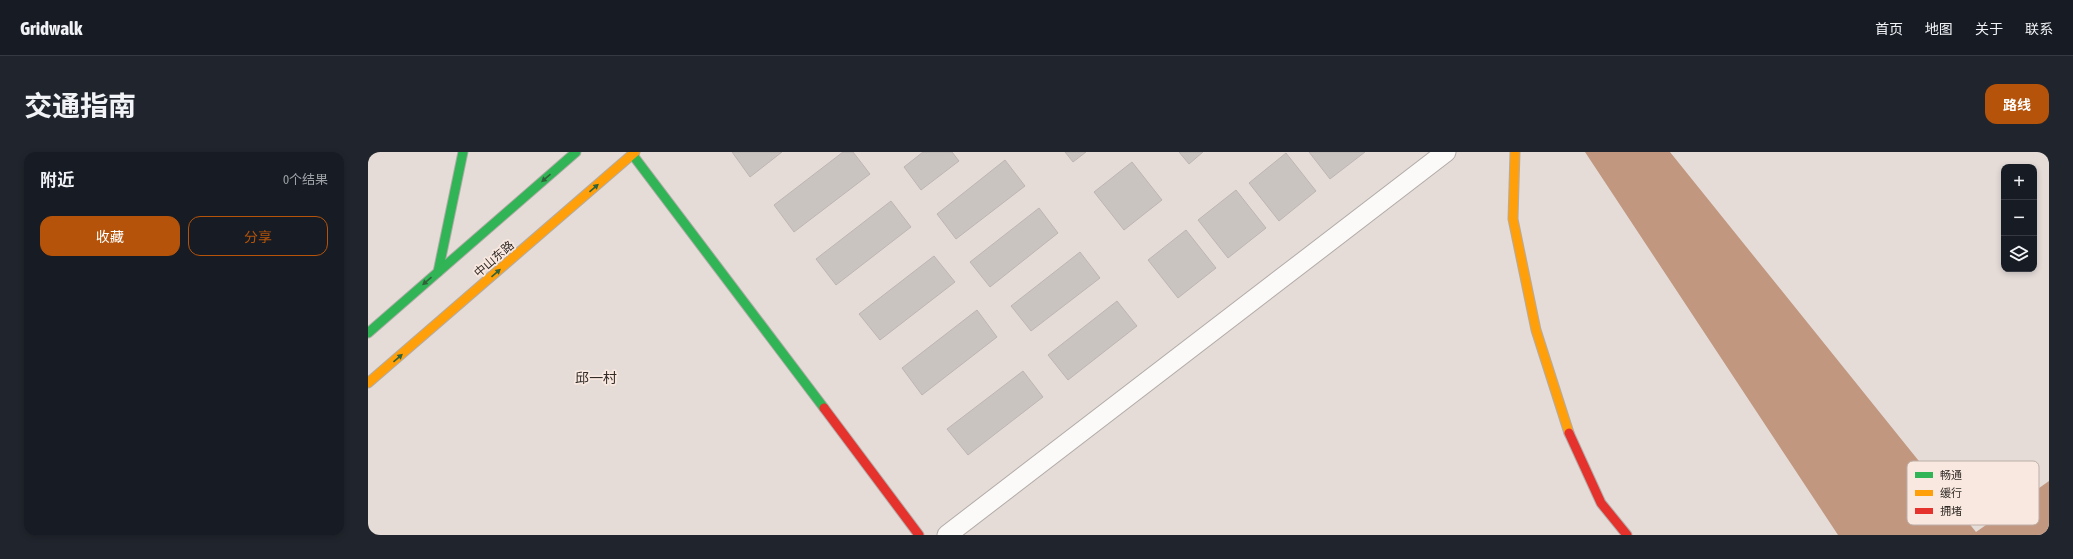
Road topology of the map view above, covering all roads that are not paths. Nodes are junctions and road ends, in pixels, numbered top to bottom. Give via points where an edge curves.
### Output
1 (463, 152) edge
2 (576, 152) edge
3 (1446, 152) edge
4 (1515, 152) edge
5 (634, 153) edge
6 (438, 272) junction
7 (368, 332) edge
8 (368, 383) edge
9 (919, 535) edge
10 (947, 535) edge
11 (1627, 535) edge

1 - 6 street
2 -> 6 street
3 - 10 street
4 - 11 street via 1513,219 1536,330 1571,438 1601,503
8 -> 5 street, 中山东路
5 - 9 street
6 -> 7 street

